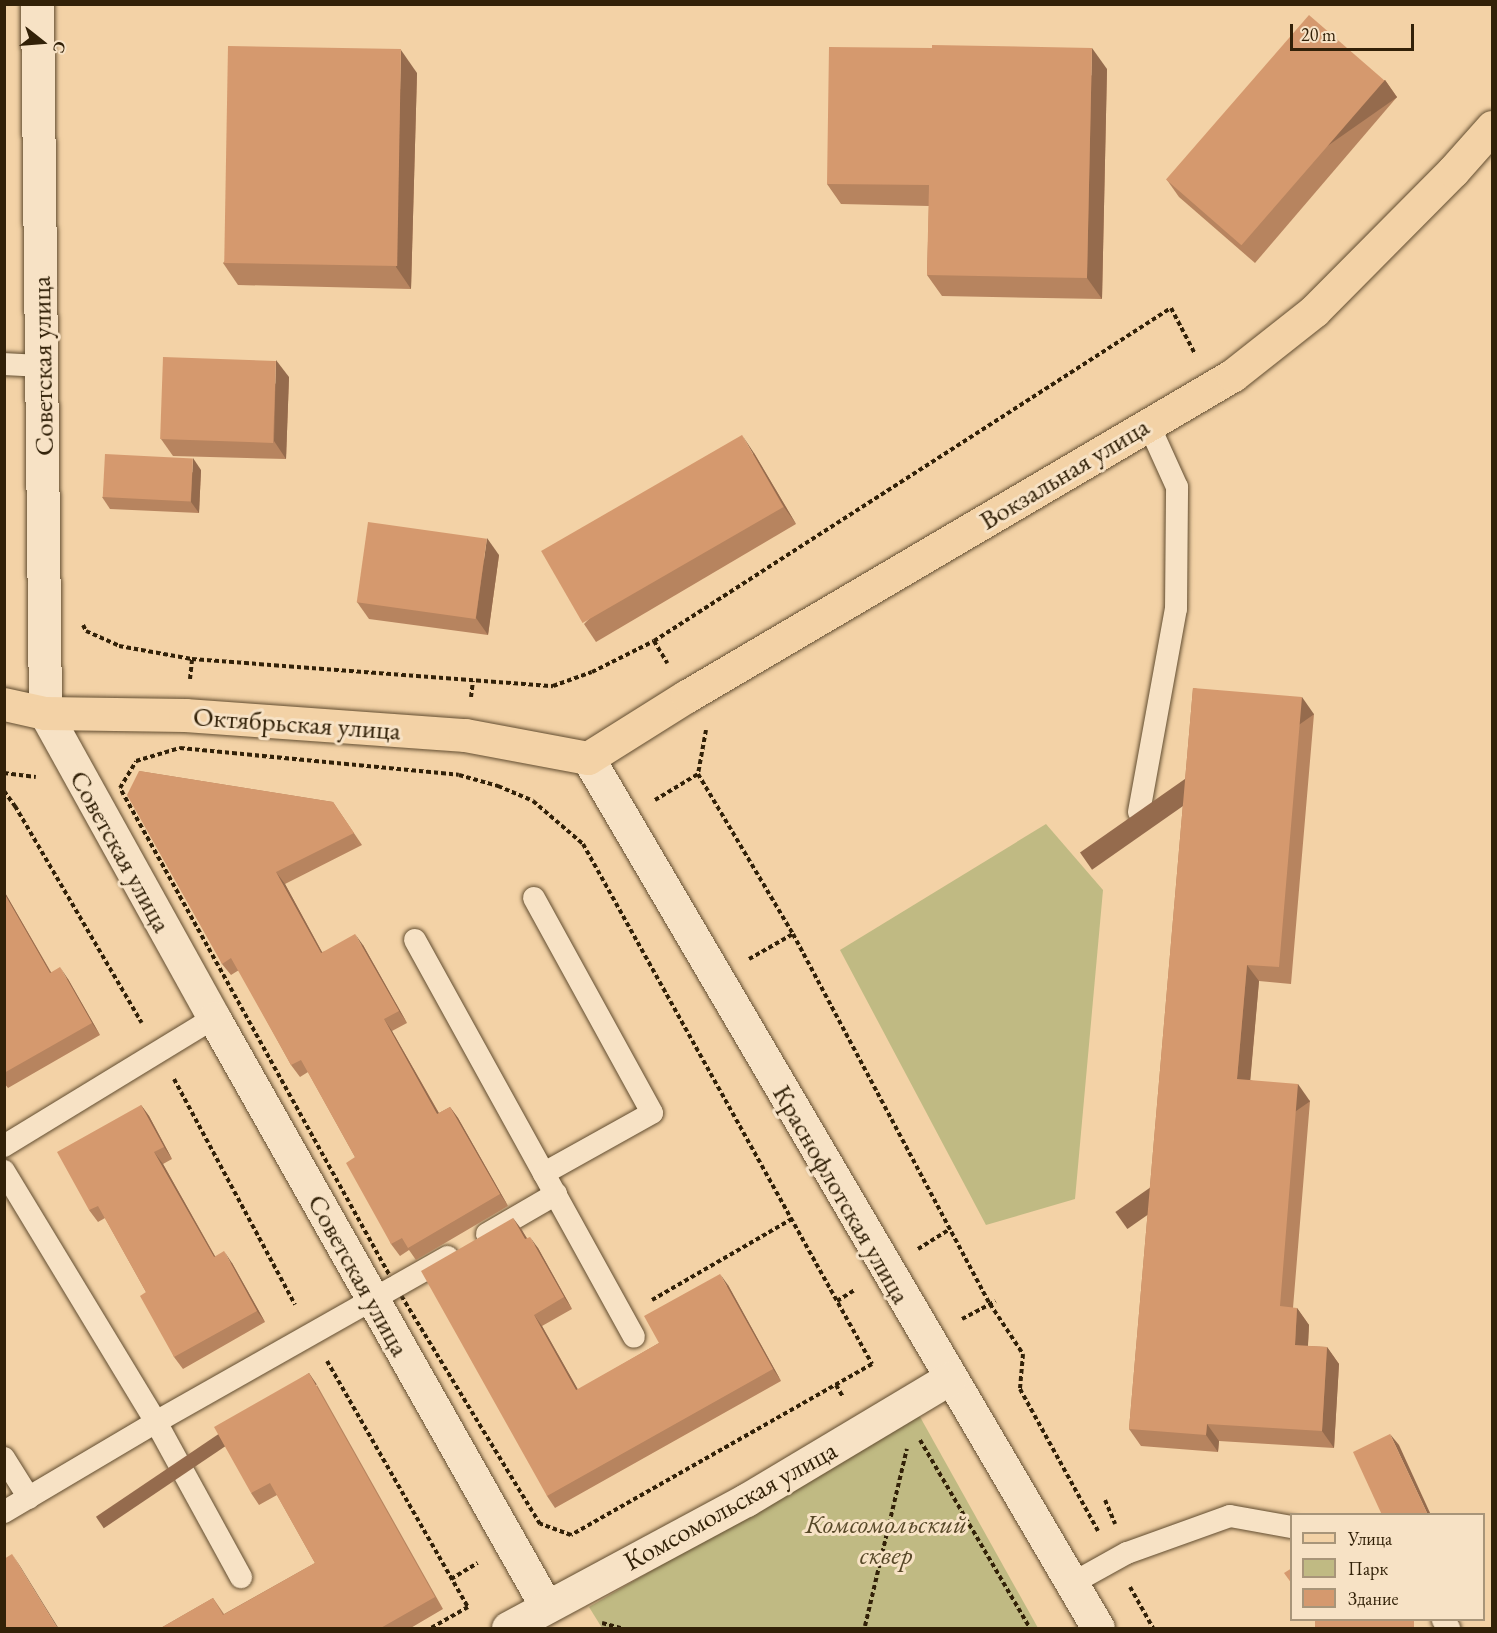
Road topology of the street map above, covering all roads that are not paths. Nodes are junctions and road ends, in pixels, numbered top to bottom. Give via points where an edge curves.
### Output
1 (37, 4) edge
2 (1492, 127) edge
3 (4, 364) edge
4 (43, 366) junction
5 (1148, 423) junction
6 (4, 704) edge
7 (45, 713) junction
8 (588, 758) junction
9 (1139, 812) dead end
10 (534, 898) dead end
11 (415, 940) dead end
12 (214, 1018) junction
13 (4, 1146) edge
14 (4, 1170) edge
15 (544, 1173) junction
16 (556, 1194) junction
17 (372, 1299) junction
18 (629, 1326) road end
19 (950, 1378) junction
20 (156, 1422) junction
21 (4, 1458) edge
22 (29, 1498) junction
23 (4, 1512) edge
24 (1290, 1527) edge
25 (241, 1577) dead end
26 (1071, 1584) junction
27 (546, 1606) junction
28 (508, 1629) edge
29 (1098, 1629) edge

1 - 4 street, Советская улица
2 - 5 main road, Вокзальная улица via 1314,311 1233,375
3 - 4 lane
4 - 7 street, Советская улица
5 - 8 main road, Вокзальная улица
5 - 9 lane via 1177,487 1176,609
6 - 7 main road, Октябрьская улица
7 - 8 main road, Октябрьская улица via 185,715 465,735
7 - 12 street, Советская улица
8 - 19 street, Краснофлотская улица
10 - 15 lane via 652,1113
11 - 15 lane
12 - 13 lane
12 - 17 street, Советская улица
14 - 20 lane
15 - 16 lane
16 - 17 lane
16 - 18 lane
17 - 20 lane
17 - 27 street, Советская улица
19 - 26 street, Краснофлотская улица
19 - 27 street, Комсомольская улица via 747,1500
20 - 22 lane
20 - 25 lane
21 - 22 lane
22 - 23 lane
24 - 26 lane via 1230,1516 1127,1553
26 - 29 street, Краснофлотская улица
27 - 28 street, Комсомольская улица

